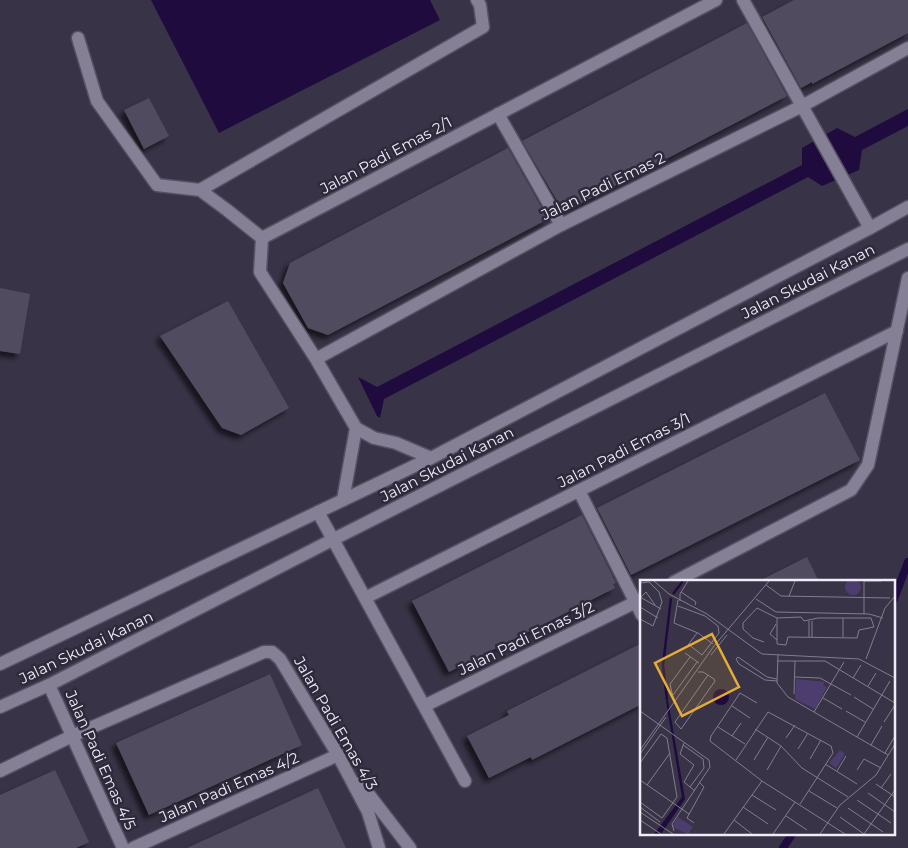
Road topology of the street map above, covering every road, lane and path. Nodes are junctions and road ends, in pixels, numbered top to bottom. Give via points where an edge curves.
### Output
1 (477, 0) edge
2 (716, 0) edge
3 (743, 0) edge
4 (78, 38) dead end
5 (908, 48) edge
6 (802, 106) junction
7 (498, 114) junction
8 (200, 190) junction
9 (908, 207) edge
10 (561, 225) junction
11 (870, 228) junction
12 (262, 238) junction
13 (908, 249) edge
14 (908, 278) edge
15 (897, 331) junction
16 (316, 359) junction
17 (356, 428) junction
18 (431, 458) junction
19 (579, 490) junction
20 (343, 500) junction
21 (318, 512) junction
22 (334, 539) junction
23 (678, 580) edge
24 (365, 598) junction
25 (638, 600) edge
26 (0, 664) edge
27 (49, 685) junction
28 (0, 706) edge
29 (424, 706) junction
30 (72, 736) junction
31 (338, 755) junction
32 (0, 772) edge
33 (465, 781) dead end
34 (123, 848) edge
35 (133, 848) edge
36 (379, 848) edge
37 (410, 848) edge

1 - 8 street via 483,27
2 - 7 street, Jalan Padi Emas 2/1
3 - 6 street
4 - 8 street via 98,101 158,185
5 - 6 street, Jalan Padi Emas 2
6 - 10 street, Jalan Padi Emas 2
6 - 11 street
7 - 10 street
7 - 12 street, Jalan Padi Emas 2/1
8 - 12 street
9 - 11 street, Jalan Skudai Kanan
10 - 16 street, Jalan Padi Emas 2
11 - 18 street, Jalan Skudai Kanan
12 - 16 street via 260,272
13 - 22 street, Jalan Skudai Kanan
14 - 15 street
15 - 19 street, Jalan Padi Emas 3/1
15 - 23 street via 868,465 851,490
16 - 17 street
17 - 18 street via 374,438 396,443
17 - 20 street
18 - 20 street, Jalan Skudai Kanan
19 - 24 street, Jalan Padi Emas 3/1
19 - 25 street
20 - 21 street, Jalan Skudai Kanan
21 - 22 street
21 - 26 street, Jalan Skudai Kanan
22 - 24 street
22 - 27 street, Jalan Skudai Kanan
24 - 29 street
25 - 29 street, Jalan Padi Emas 3/2
27 - 28 street, Jalan Skudai Kanan
27 - 30 street, Jalan Padi Emas 4/5
29 - 33 street
30 - 31 street, Jalan Padi Emas 4/3 via 264,652 272,652 280,659
30 - 32 street
30 - 34 street, Jalan Padi Emas 4/5
31 - 35 street, Jalan Padi Emas 4/2
31 - 36 street, Jalan Padi Emas 4/3 via 368,812
31 - 37 street

